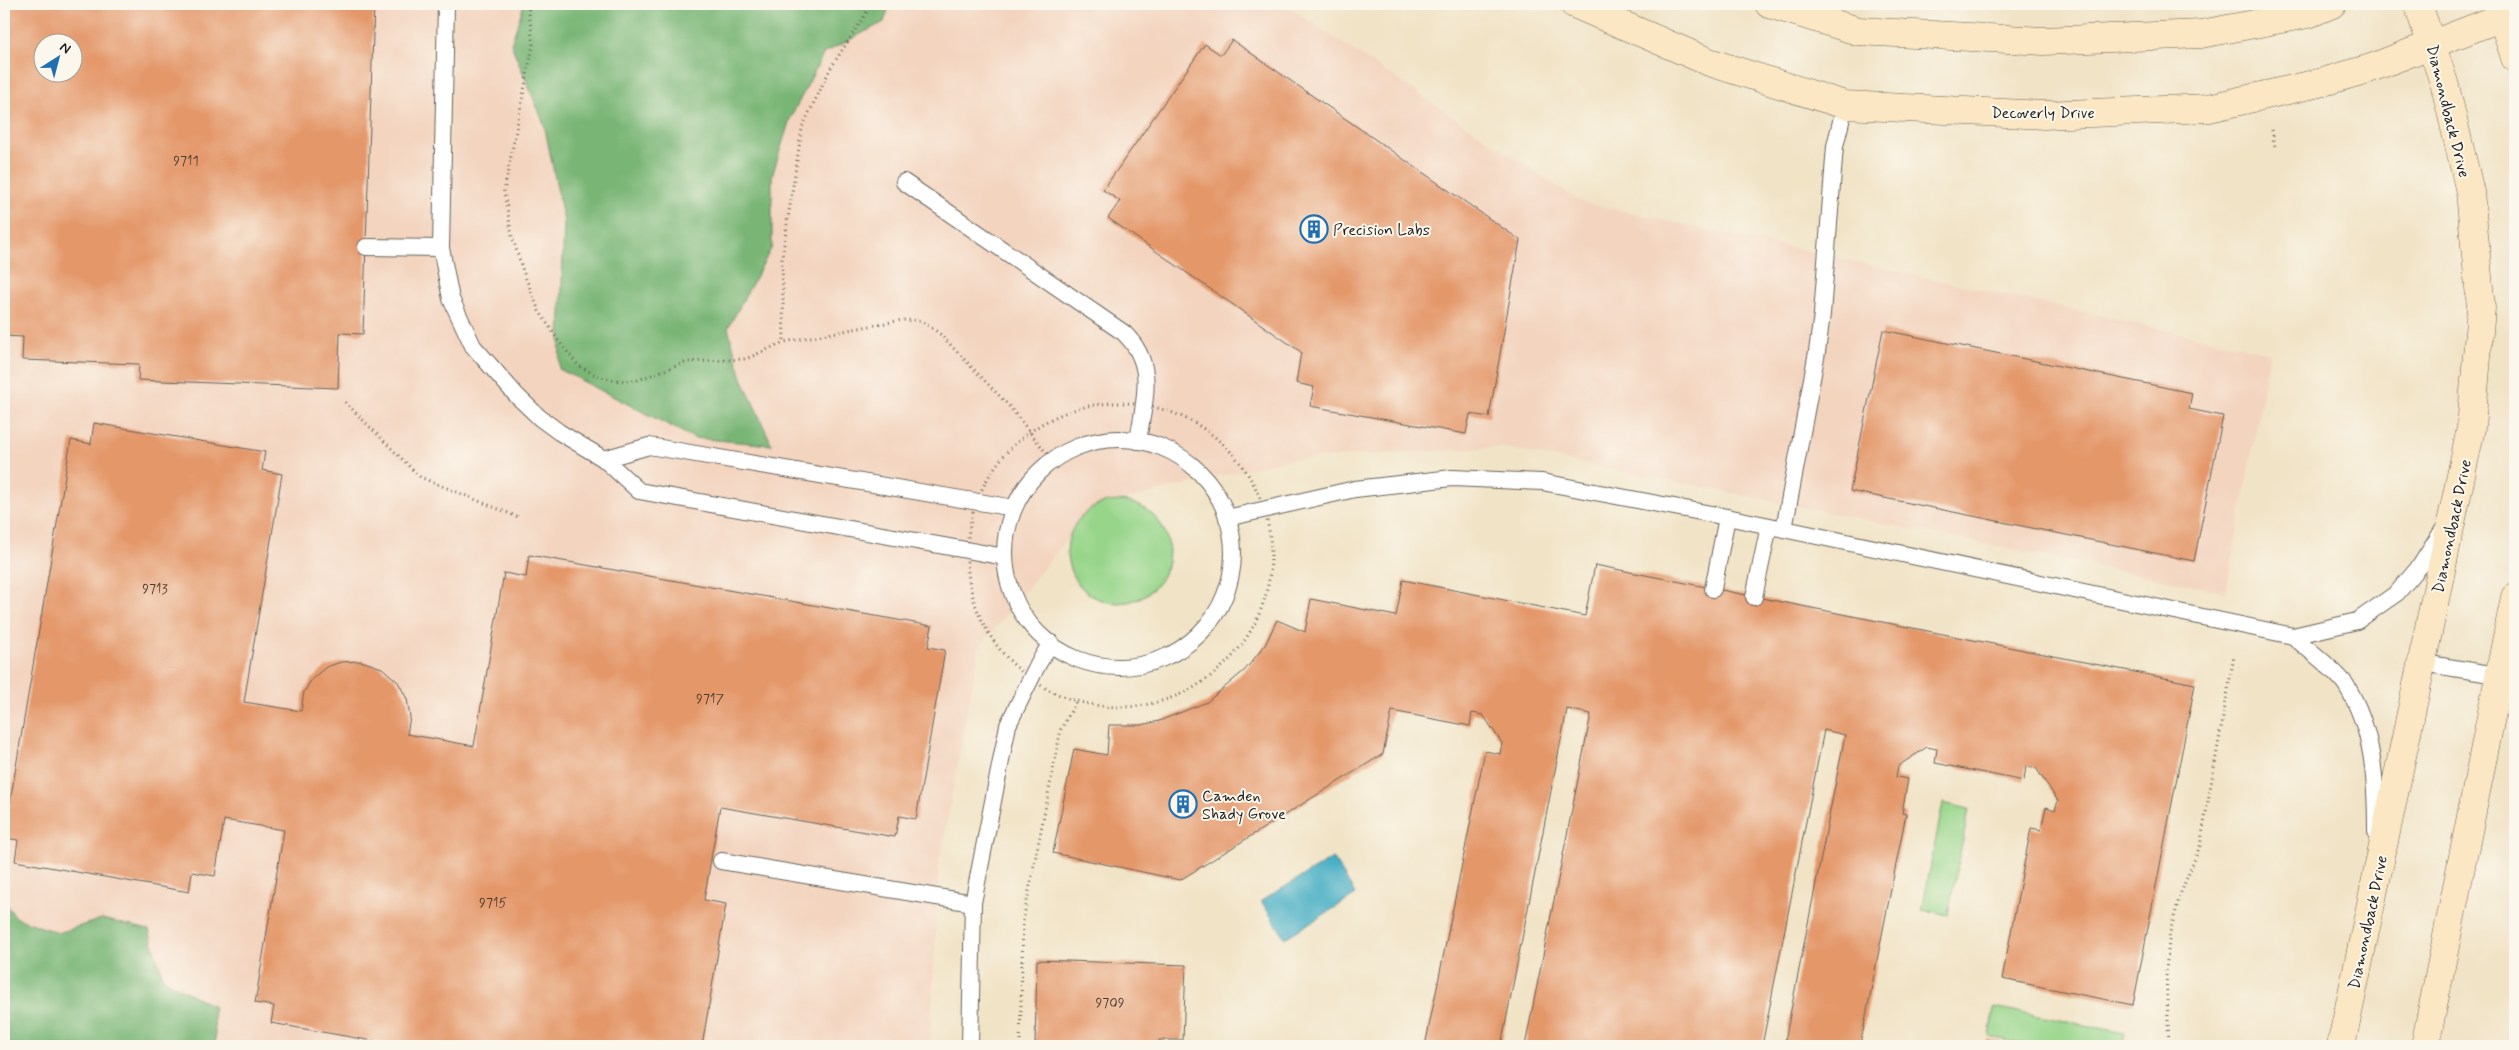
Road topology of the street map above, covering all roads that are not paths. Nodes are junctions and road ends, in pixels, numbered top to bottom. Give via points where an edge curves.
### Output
1 (446, 4) edge
2 (1574, 4) edge
3 (1769, 4) edge
4 (2332, 4) edge
5 (2418, 4) edge
6 (2505, 11) edge
7 (2433, 45) junction
8 (2515, 58) edge
9 (1845, 105) junction
10 (904, 182) dead end
11 (366, 247) dead end
12 (441, 248) junction
13 (1138, 441) junction
14 (604, 459) junction
15 (1014, 508) junction
16 (1727, 517) junction
17 (2451, 517) junction
18 (1227, 518) junction
19 (1776, 527) junction
20 (1005, 557) junction
21 (1713, 589) dead end
22 (1754, 597) dead end
23 (2515, 597) edge
24 (2293, 636) junction
25 (1051, 643) junction
26 (2423, 662) junction
27 (2508, 677) edge
28 (721, 861) dead end
29 (2376, 875) junction
30 (973, 903) junction
31 (970, 1046) edge
32 (2341, 1046) edge
33 (2424, 1046) edge

1 - 12 lane
2 - 9 street, Decoverly Drive via 1709,62
3 - 4 street via 1858,31 2043,41 2201,34 2308,14
5 - 7 street, Diamondback Drive
6 - 7 street, Decoverly Drive
6 - 8 street
7 - 9 street, Decoverly Drive via 2323,82 2209,108 2044,115
7 - 17 street, Diamondback Drive via 2470,192 2481,308 2472,428
9 - 19 lane via 1835,146 1818,342
10 - 13 lane via 1134,343 1146,370
11 - 12 lane
12 - 14 lane via 451,299 473,346 540,418
13 - 15 lane via 1100,440 1072,449 1052,460 1034,477
13 - 18 lane via 1152,443 1178,455 1205,477 1222,503
14 - 15 lane via 649,446
14 - 20 lane via 639,491
15 - 20 lane via 1009,520
16 - 18 lane via 1542,482 1452,478 1355,489
16 - 19 lane
16 - 21 lane
17 - 24 lane via 2420,566 2396,593 2357,621
17 - 26 street, Diamondback Drive
18 - 25 lane via 1234,554 1231,579 1222,604 1190,643 1170,656 1123,668 1095,665 1069,656
19 - 22 lane
19 - 24 lane
20 - 25 lane via 1012,593 1024,616 1041,637
23 - 27 street
24 - 29 lane via 2345,684 2369,734 2376,788
25 - 30 lane via 1008,725
26 - 27 lane
26 - 29 street, Diamondback Drive
27 - 33 street
28 - 30 lane
29 - 32 street, Diamondback Drive
30 - 31 lane

